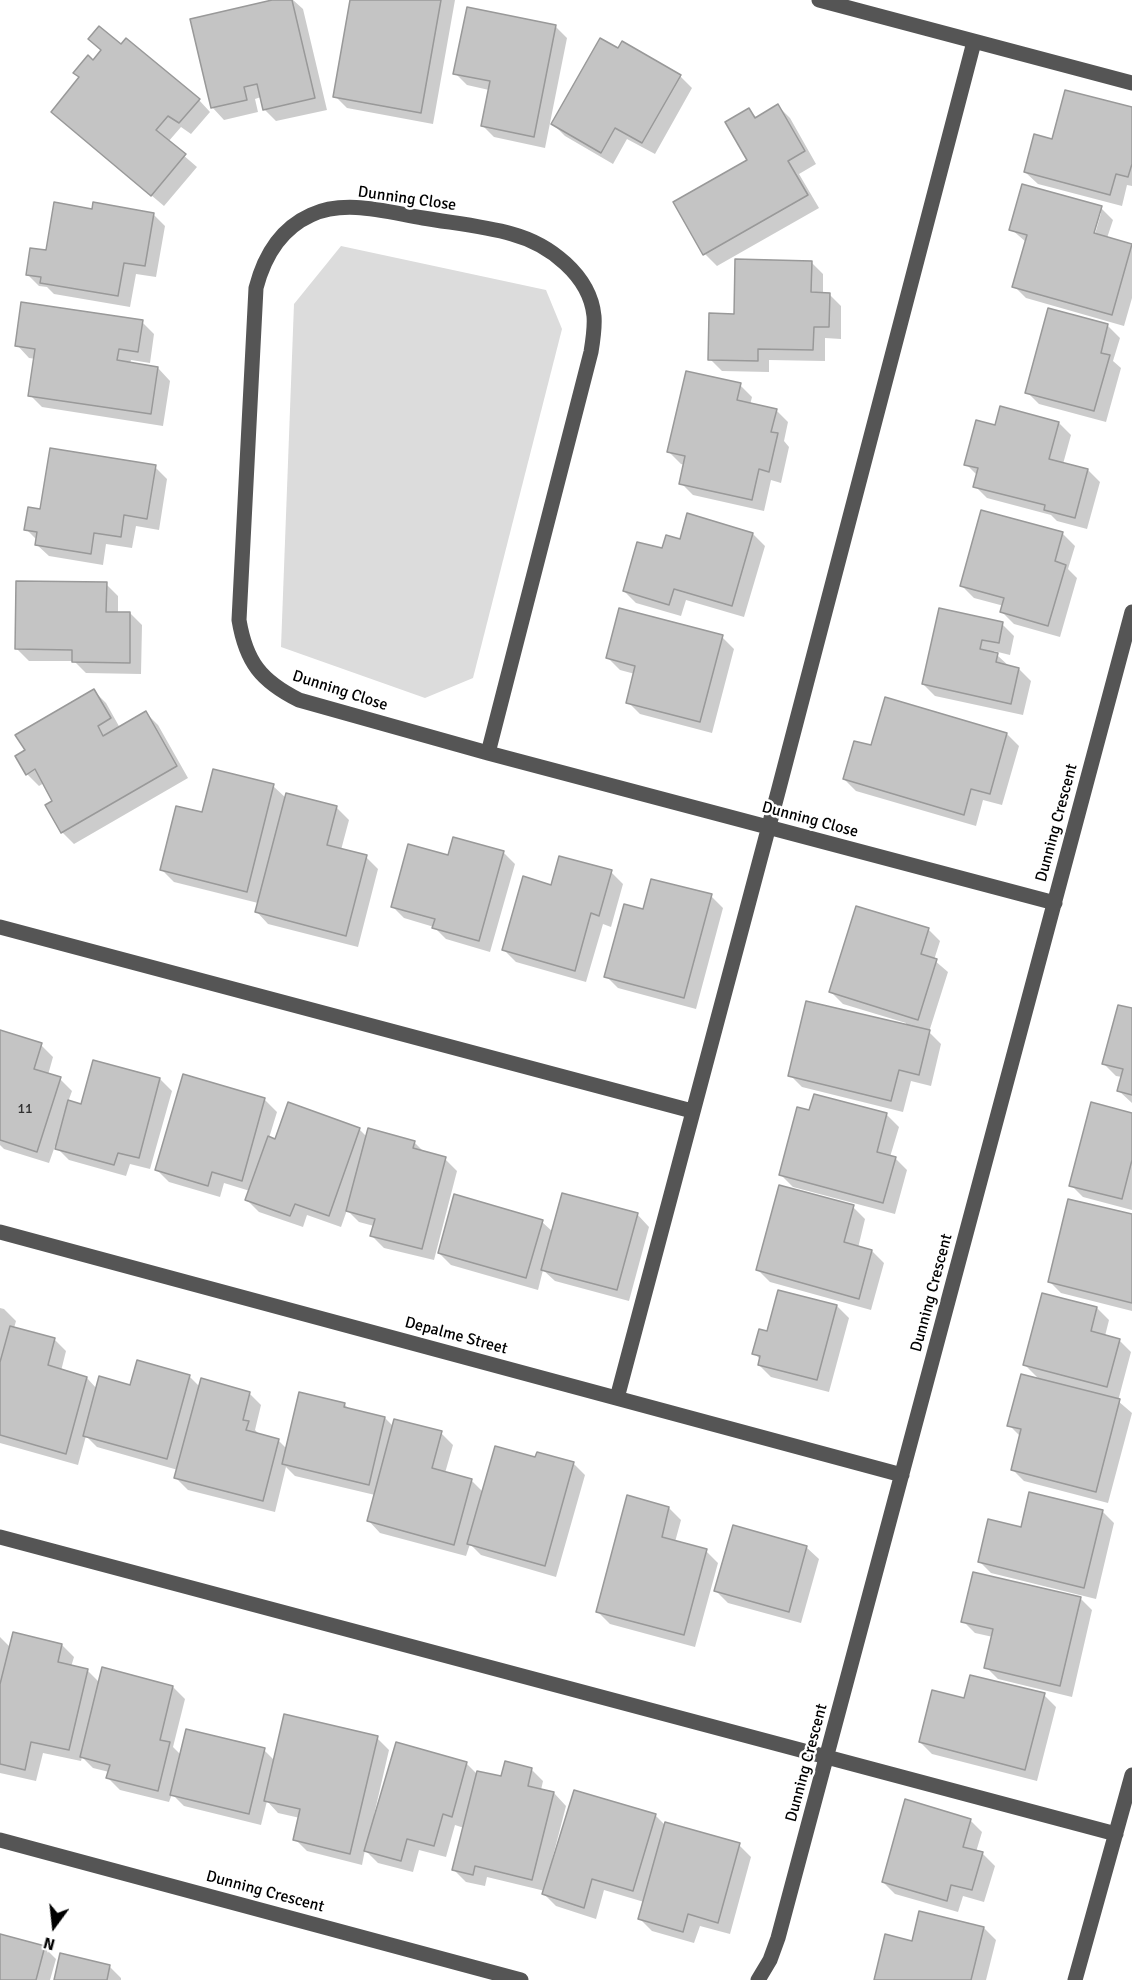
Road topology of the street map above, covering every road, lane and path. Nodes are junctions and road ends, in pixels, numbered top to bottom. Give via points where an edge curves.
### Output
1 (819, 0) edge
2 (974, 42) junction
3 (1132, 83) edge
4 (1132, 612) edge
5 (488, 753) junction
6 (768, 828) junction
7 (1055, 903) junction
8 (0, 927) edge
9 (692, 1111) junction
10 (0, 1232) edge
11 (617, 1398) junction
12 (902, 1474) junction
13 (0, 1537) edge
14 (827, 1758) junction
15 (1132, 1775) edge
16 (1116, 1834) junction
17 (0, 1840) edge
18 (521, 1980) edge
19 (758, 1980) edge
20 (1075, 1980) edge

1 - 2 street
2 - 3 street
2 - 6 street
4 - 7 street, Dunning Crescent
5 - 5 street, Dunning Close via 591,352 594,315 590,296 561,259 536,242 511,234 368,209 334,208 311,214 289,227 273,246 255,288 239,620 243,642 261,675 298,700
5 - 6 street, Dunning Close
6 - 7 street, Dunning Close
6 - 9 street
7 - 12 street, Dunning Crescent
8 - 9 street
9 - 11 street
10 - 11 street, Depalme Street
11 - 12 street, Depalme Street
12 - 14 street, Dunning Crescent
13 - 14 street
14 - 16 street
14 - 19 street, Dunning Crescent via 778,1938
15 - 16 street
16 - 20 street
17 - 18 street, Dunning Crescent

